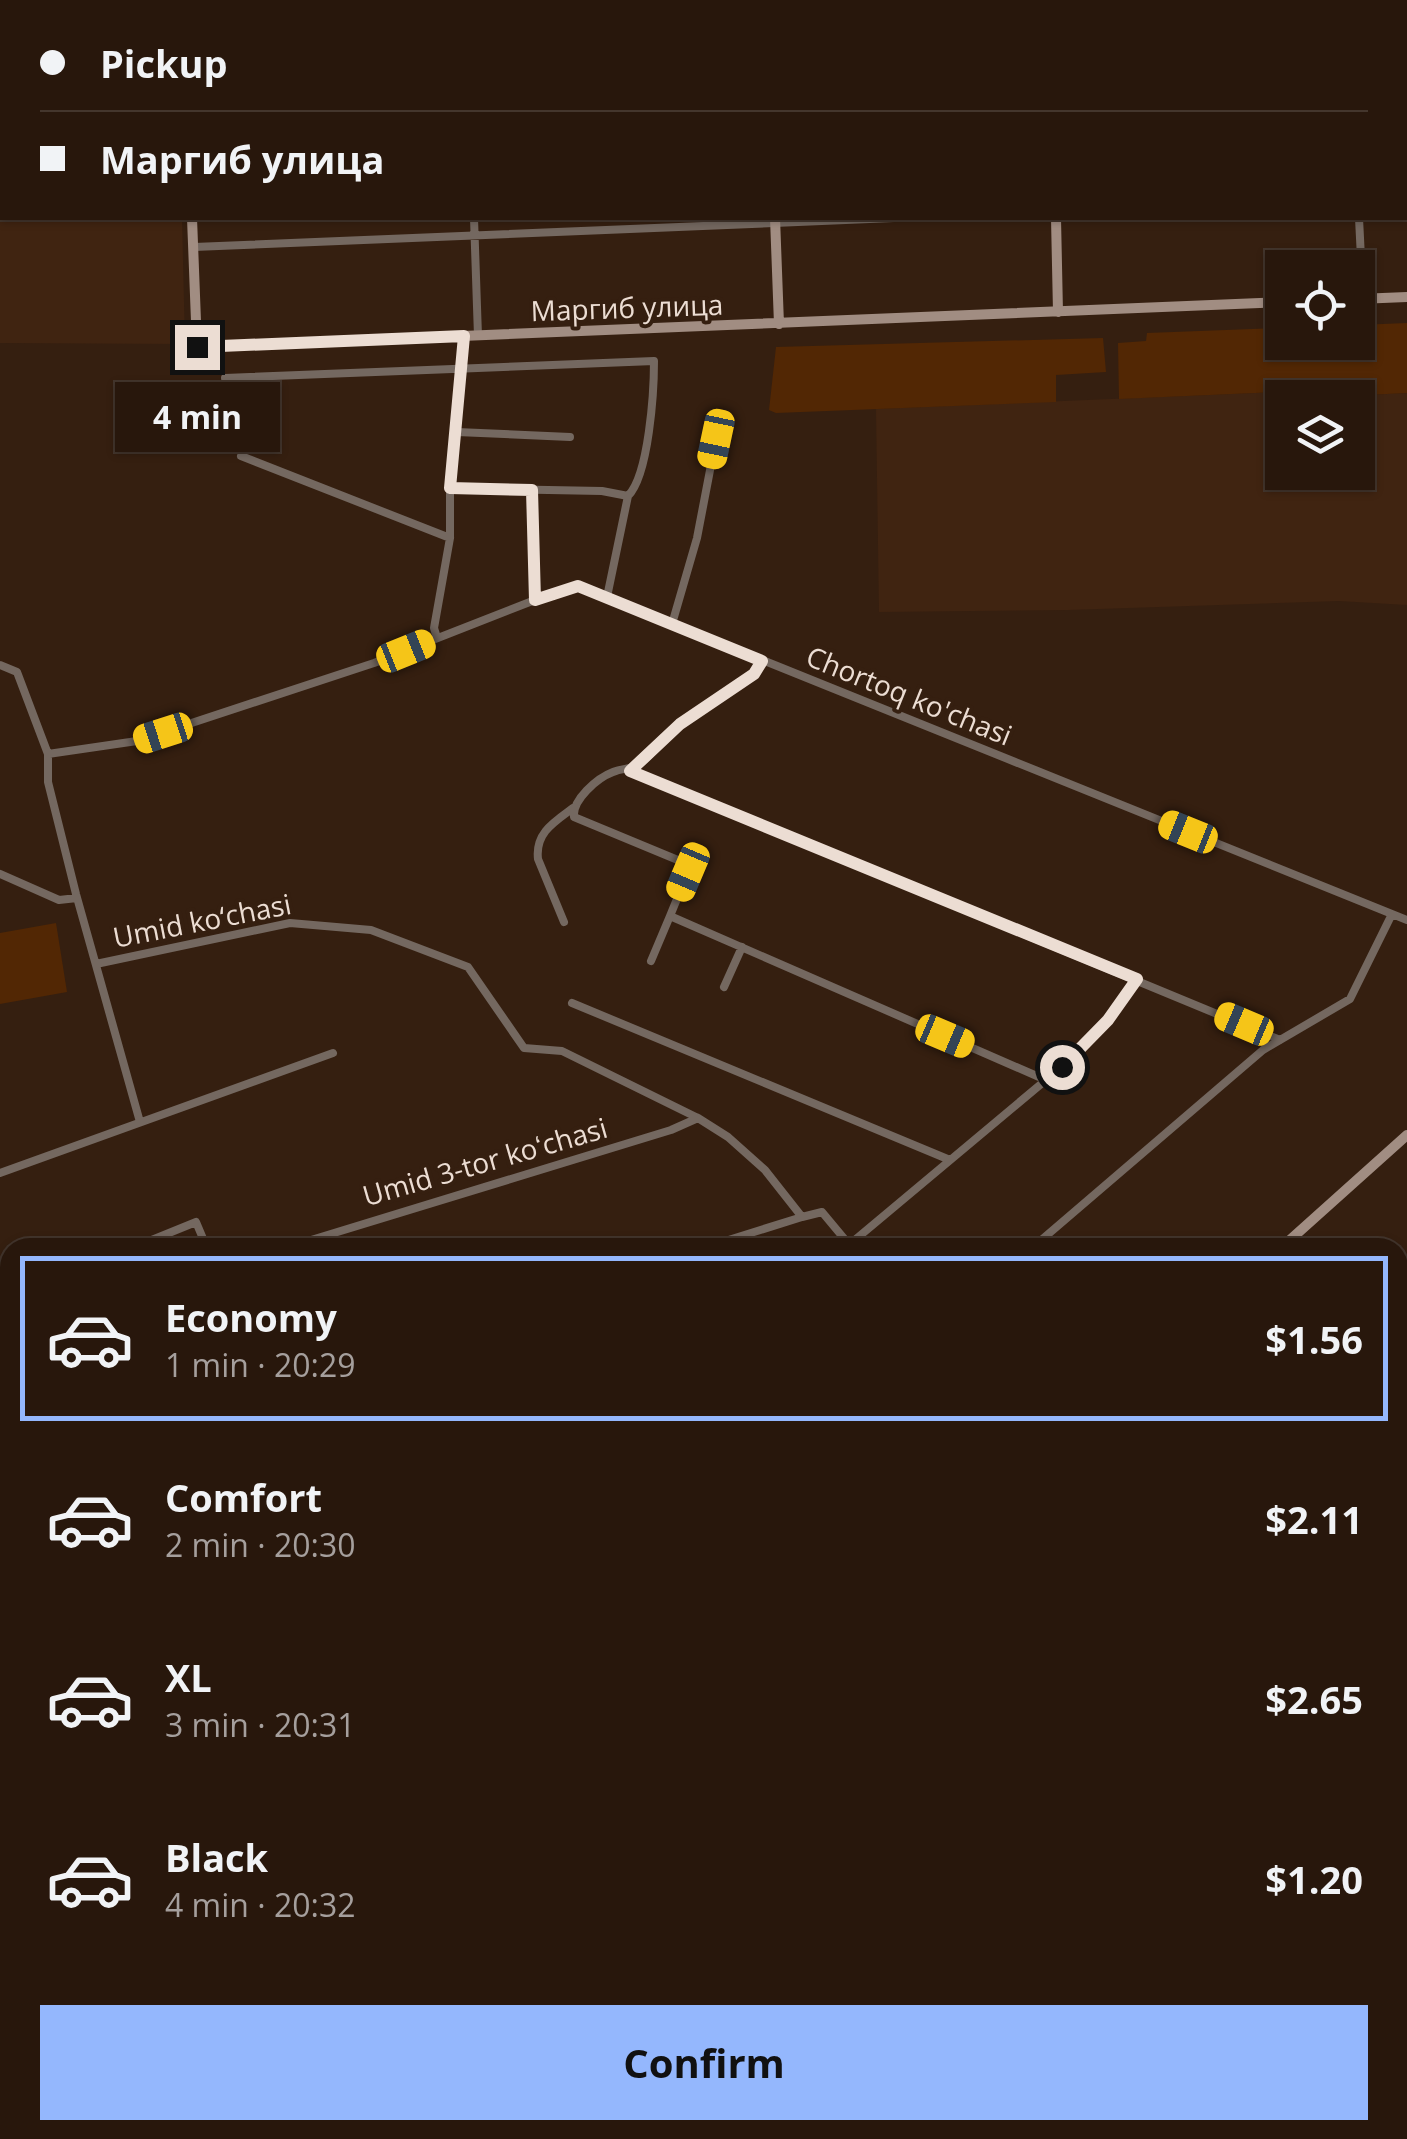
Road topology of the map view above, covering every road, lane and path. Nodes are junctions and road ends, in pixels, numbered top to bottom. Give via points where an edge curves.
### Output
1 (192, 220) edge
2 (474, 220) edge
3 (815, 220) edge
4 (1056, 220) edge
5 (1358, 220) edge
6 (776, 221) edge
7 (475, 235) junction
8 (194, 247) junction
9 (1359, 250) edge
10 (1407, 297) edge
11 (1375, 298) edge
12 (1265, 303) edge
13 (1058, 312) junction
14 (779, 324) junction
15 (464, 336) junction
16 (478, 336) junction
17 (462, 370) junction
18 (225, 378) dead end
19 (457, 432) junction
20 (570, 437) dead end
21 (716, 439) dead end
22 (241, 456) dead end
23 (450, 488) junction
24 (532, 490) junction
25 (628, 496) junction
26 (450, 538) junction
27 (607, 596) junction
28 (535, 600) junction
29 (672, 624) junction
30 (437, 638) junction
31 (762, 661) junction
32 (0, 665) edge
33 (48, 754) junction
34 (630, 771) junction
35 (574, 808) junction
36 (0, 874) edge
37 (76, 898) junction
38 (1392, 914) junction
39 (670, 916) junction
40 (1407, 920) edge
41 (564, 922) dead end
42 (742, 948) junction
43 (650, 961) dead end
44 (96, 964) junction
45 (1137, 979) junction
46 (724, 987) dead end
47 (572, 1003) dead end
48 (1280, 1040) junction
49 (333, 1054) dead end
50 (1046, 1080) junction
51 (698, 1118) junction
52 (140, 1122) junction
53 (1407, 1135) edge
54 (950, 1160) junction
55 (0, 1173) edge
56 (802, 1217) junction
57 (157, 1238) edge
58 (203, 1238) edge
59 (317, 1238) edge
60 (734, 1238) edge
61 (844, 1238) edge
62 (860, 1238) edge
63 (1044, 1238) edge
64 (1292, 1238) edge

1 - 8 street
2 - 7 street
3 - 6 street
4 - 13 street
5 - 9 street
6 - 7 street
6 - 14 street
7 - 8 street
7 - 16 street
8 - 15 street, Маргиб улица via 197,347
10 - 11 street
12 - 13 street, Маргиб улица
13 - 14 street, Маргиб улица
14 - 16 street, Маргиб улица
15 - 16 street, Маргиб улица
15 - 17 street
17 - 18 street
17 - 19 street
17 - 25 street via 654,361 653,418
19 - 20 street
19 - 23 street
21 - 29 street
22 - 26 street
23 - 24 street
23 - 26 street
24 - 25 street
24 - 28 street
25 - 27 street
26 - 30 street
27 - 28 street, Chortoq ko'chasi via 572,586
27 - 29 street, Chortoq ko'chasi
28 - 30 street, Chortoq ko'chasi
29 - 31 street, Chortoq ko'chasi
30 - 33 street, Chortoq ko'chasi via 136,741
31 - 34 street
31 - 38 street, Chortoq ko'chasi
32 - 33 street via 17,672
33 - 37 street via 48,782
34 - 35 street via 610,773
34 - 45 street
35 - 39 street via 578,820 685,863 688,872
35 - 41 street via 544,830 537,848
36 - 37 street via 59,900
37 - 44 street
38 - 40 street, Chortoq ko'chasi
38 - 48 street via 1350,999
39 - 42 street
39 - 43 street
42 - 46 street
42 - 50 street
44 - 51 street, Umid ko‘chasi via 290,923 371,930 468,967 524,1048 562,1051
44 - 52 street
45 - 48 street
45 - 50 street via 1108,1020
47 - 54 street
48 - 63 street
49 - 52 street
50 - 54 street
51 - 56 street, Umid ko‘chasi via 765,1170
51 - 59 street, Umid 3-tor koʻchasi
52 - 55 street
53 - 64 street
54 - 62 street
56 - 60 street
56 - 61 street, Umid ko‘chasi via 822,1212
57 - 58 street via 196,1222

